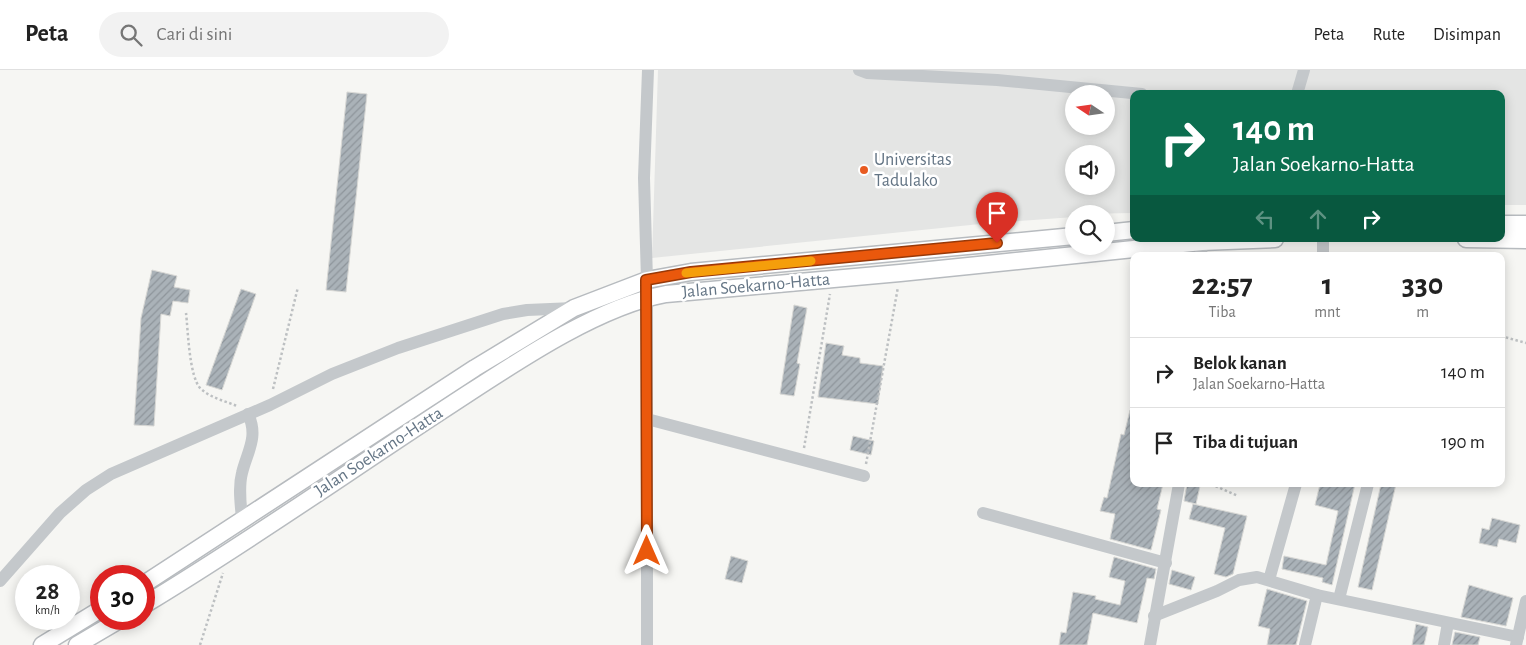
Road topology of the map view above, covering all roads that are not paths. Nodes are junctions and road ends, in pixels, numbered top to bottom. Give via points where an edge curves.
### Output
1 (648, 70) edge
2 (859, 70) edge
3 (1304, 70) edge
4 (1298, 90) edge
5 (1130, 93) edge
6 (1505, 224) edge
7 (1526, 224) edge
8 (1130, 230) edge
9 (1115, 232) edge
10 (1065, 237) edge
11 (1505, 240) edge
12 (1526, 240) edge
13 (1253, 242) edge
14 (1202, 249) edge
15 (1164, 252) edge
16 (1130, 255) edge
17 (646, 280) junction
18 (646, 297) junction
19 (574, 308) junction
20 (248, 414) junction
21 (647, 419) junction
22 (864, 476) road end
23 (1179, 487) edge
24 (1295, 487) edge
25 (1367, 487) edge
26 (259, 509) junction
27 (983, 513) dead end
28 (242, 520) junction
29 (264, 528) junction
30 (1166, 563) junction
31 (155, 577) edge
32 (1269, 580) junction
33 (0, 581) edge
34 (1317, 595) junction
35 (155, 598) edge
36 (1339, 599) junction
37 (1526, 601) edge
38 (90, 616) edge
39 (1154, 616) junction
40 (1448, 624) junction
41 (102, 630) edge
42 (1517, 641) edge
43 (42, 645) edge
44 (77, 645) edge
45 (647, 645) edge
46 (1150, 645) edge
47 (1305, 645) edge
48 (1444, 645) edge

1 - 17 street via 644,178
2 - 5 street
3 - 4 street
6 - 7 main road
8 - 9 main road
10 - 17 main road, Jalan Soekarno-Hatta via 691,272
11 - 12 main road
13 - 14 main road, Jalan Soekarno-Hatta
14 - 15 main road, Jalan Soekarno-Hatta
16 - 18 main road, Jalan Soekarno-Hatta
17 - 18 street
17 - 19 main road, Jalan Soekarno-Hatta
18 - 21 street
18 - 29 main road, Jalan Soekarno-Hatta via 571,331 492,378
19 - 20 street via 527,310 481,320 332,374
19 - 26 main road, Jalan Soekarno-Hatta
20 - 28 street via 253,427 252,444 242,473
20 - 33 street via 111,474 86,490 60,513
21 - 22 street
21 - 45 street
23 - 30 street
24 - 32 street
25 - 36 street
26 - 28 main road, Jalan Soekarno-Hatta
26 - 29 main road
27 - 30 street
28 - 31 main road, Jalan Soekarno-Hatta
29 - 35 main road, Jalan Soekarno-Hatta
30 - 39 street
32 - 34 street
32 - 39 street via 1256,577 1239,580
34 - 36 street
34 - 47 street
36 - 40 street
37 - 42 street
38 - 43 main road
39 - 46 street
40 - 42 street
40 - 48 street
41 - 44 main road

